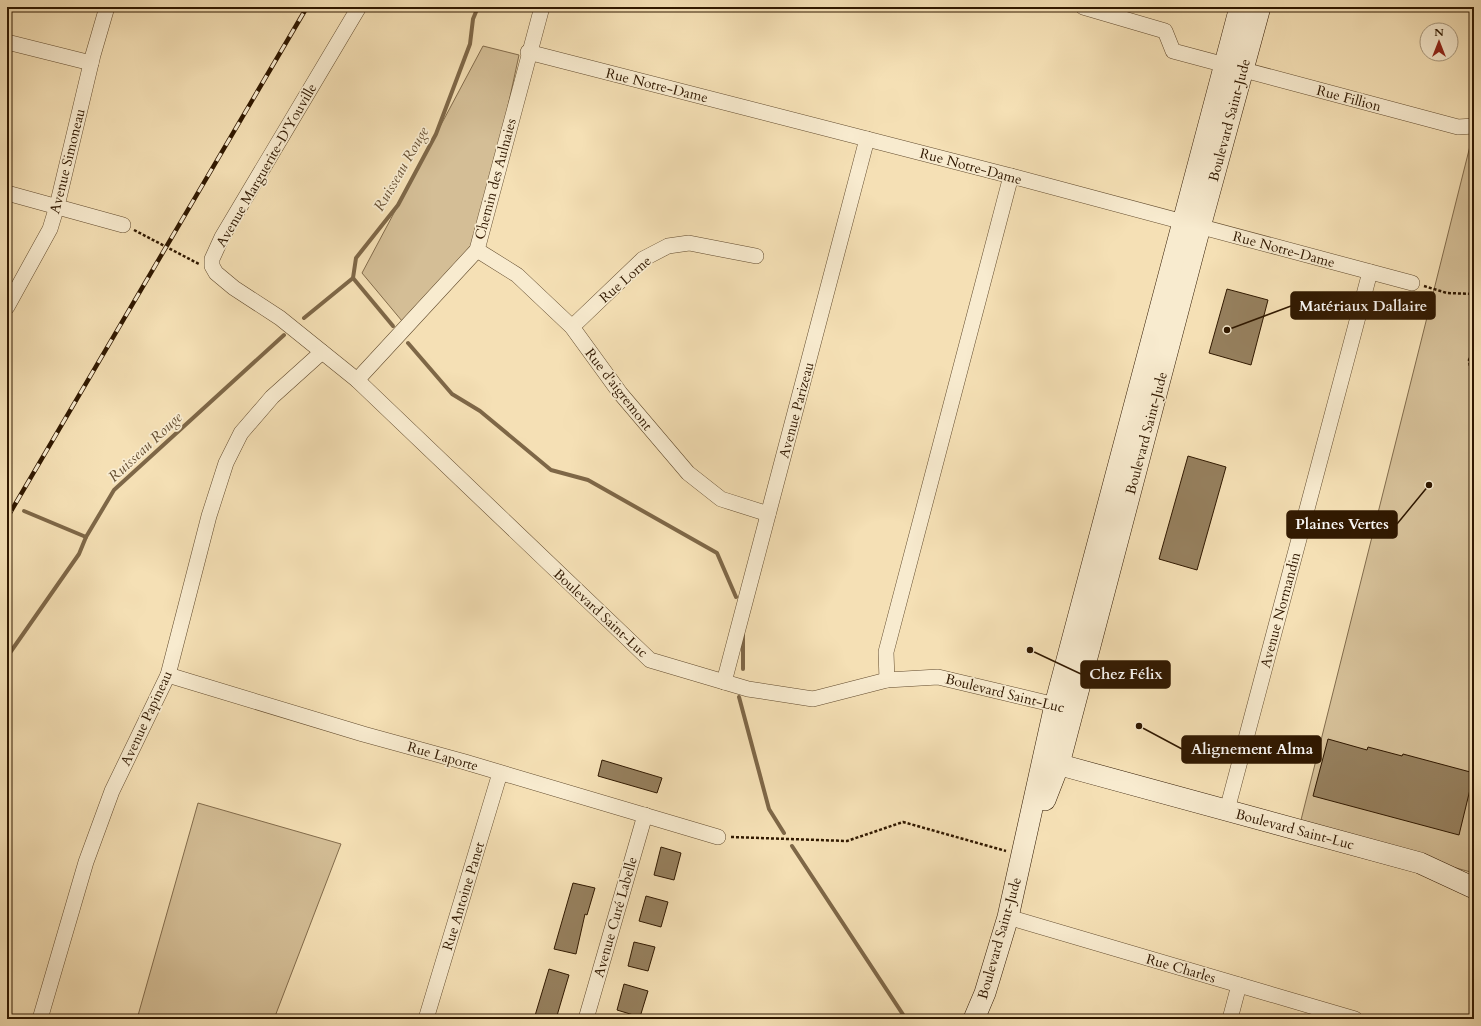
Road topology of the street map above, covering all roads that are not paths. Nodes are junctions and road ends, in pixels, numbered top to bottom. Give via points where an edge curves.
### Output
1 (107, 7) edge
2 (359, 7) edge
3 (542, 7) edge
4 (1083, 7) edge
5 (1240, 7) edge
6 (1260, 7) edge
7 (7, 42) edge
8 (528, 52) junction
9 (91, 63) junction
10 (1234, 68) junction
11 (1474, 126) edge
12 (867, 139) junction
13 (1011, 176) junction
14 (7, 193) edge
15 (57, 206) junction
16 (123, 225) road end
17 (1192, 225) junction
18 (477, 250) junction
19 (756, 256) dead end
20 (1370, 272) junction
21 (1412, 283) road end
22 (7, 307) edge
23 (572, 327) junction
24 (322, 352) junction
25 (357, 380) junction
26 (768, 514) junction
27 (168, 675) junction
28 (887, 680) junction
29 (724, 682) junction
30 (1064, 707) junction
31 (1051, 762) junction
32 (500, 773) junction
33 (1227, 810) junction
34 (645, 815) junction
35 (718, 837) road end
36 (1474, 888) edge
37 (1008, 918) junction
38 (1239, 985) junction
39 (40, 1019) edge
40 (426, 1019) edge
41 (586, 1019) edge
42 (974, 1019) edge
43 (1230, 1019) edge
44 (1355, 1019) edge

1 - 9 street, Avenue Simoneau
2 - 24 street, Avenue Marguerite-D'Youville via 222,237 212,259 216,273 280,318
3 - 8 street, Chemin des Aulnaies
4 - 10 street, Rue Fillion via 1165,31 1173,52
5 - 10 street, Boulevard Saint-Jude
6 - 10 street, Boulevard Saint-Jude
7 - 9 street
8 - 12 street, Rue Notre-Dame
8 - 18 street, Chemin des Aulnaies
9 - 15 street, Avenue Simoneau
10 - 11 street, Rue Fillion via 1458,127
10 - 17 street, Boulevard Saint-Jude
12 - 13 street, Rue Notre-Dame
12 - 26 street, Avenue Parizeau
13 - 17 street, Rue Notre-Dame
13 - 28 street via 886,652
14 - 15 street
15 - 16 street
15 - 22 street, Avenue Simoneau via 50,229
17 - 20 street, Rue Notre-Dame
17 - 30 street, Boulevard Saint-Jude
18 - 23 street, Rue d'aigremont via 517,275
18 - 25 street, Chemin des Aulnaies
19 - 23 street, Rue Lorne via 689,243 668,246 643,259
20 - 21 street, Rue Notre-Dame
20 - 33 street, Avenue Normandin
23 - 26 street, Rue d'aigremont via 620,393 688,473 722,499
24 - 25 street, Boulevard Saint-Luc
24 - 27 street, Avenue Papineau via 272,397 240,433 226,464 209,516
25 - 29 street, Boulevard Saint-Luc via 650,660
26 - 29 street, Avenue Parizeau
27 - 32 street, Rue Laporte
27 - 39 street, Avenue Papineau via 112,791 86,862
28 - 29 street, Boulevard Saint-Luc via 813,699 748,689
28 - 30 street, Boulevard Saint-Luc via 938,677
30 - 31 street, Boulevard Saint-Jude
31 - 33 street, Boulevard Saint-Luc
31 - 37 street, Boulevard Saint-Jude via 1022,856
32 - 34 street, Rue Laporte
32 - 40 street, Rue Antoine Panet
33 - 36 street, Boulevard Saint-Luc via 1420,862
34 - 35 street, Rue Laporte
34 - 41 street, Avenue Curé Labelle
37 - 38 street, Rue Charles
37 - 42 street, Boulevard Saint-Jude via 985,993
38 - 43 street
38 - 44 street, Rue Charles

